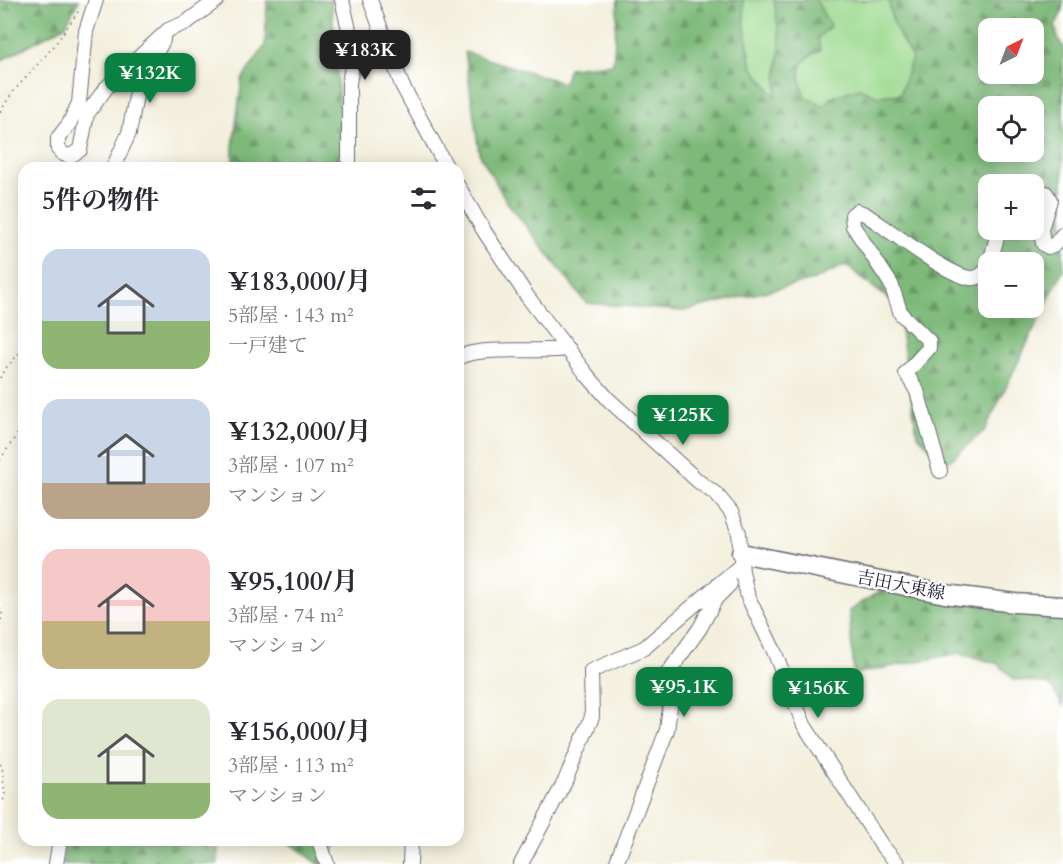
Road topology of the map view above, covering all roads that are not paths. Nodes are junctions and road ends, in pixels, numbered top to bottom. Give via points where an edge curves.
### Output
1 (96, 0) edge
2 (217, 0) edge
3 (342, 0) edge
4 (370, 0) edge
5 (168, 30) junction
6 (116, 162) edge
7 (349, 162) edge
8 (444, 162) edge
9 (1044, 193) edge
10 (464, 196) edge
11 (1044, 219) edge
12 (1063, 234) edge
13 (1042, 240) edge
14 (978, 276) edge
15 (568, 349) junction
16 (464, 356) edge
17 (940, 471) dead end
18 (741, 563) junction
19 (1063, 606) edge
20 (59, 846) edge
21 (321, 846) edge
22 (411, 846) edge
23 (56, 864) edge
24 (327, 864) edge
25 (410, 864) edge
26 (521, 864) edge
27 (616, 864) edge
28 (898, 864) edge

1 - 5 street via 86,31 79,104 58,138 58,149 63,154 74,155 80,150 87,114 95,101
2 - 5 street via 187,22
3 - 7 street via 353,61 349,83
4 - 8 street via 402,85
5 - 6 street via 137,91 129,133
9 - 11 street via 1050,200
10 - 15 street via 527,296
12 - 13 street via 1048,248
14 - 17 street via 955,273 866,214 857,211 852,215 853,226 891,284 901,314 929,340 929,348 906,374 917,391
15 - 16 street via 485,351
15 - 18 street via 609,400 724,503 736,522
18 - 19 main road, 吉田大東線 via 945,594
18 - 26 street via 644,648 591,671 592,717
18 - 27 street via 668,673 665,687 671,700 667,730
18 - 28 street via 753,610 804,725 882,846
20 - 23 street
21 - 24 street
22 - 25 street

